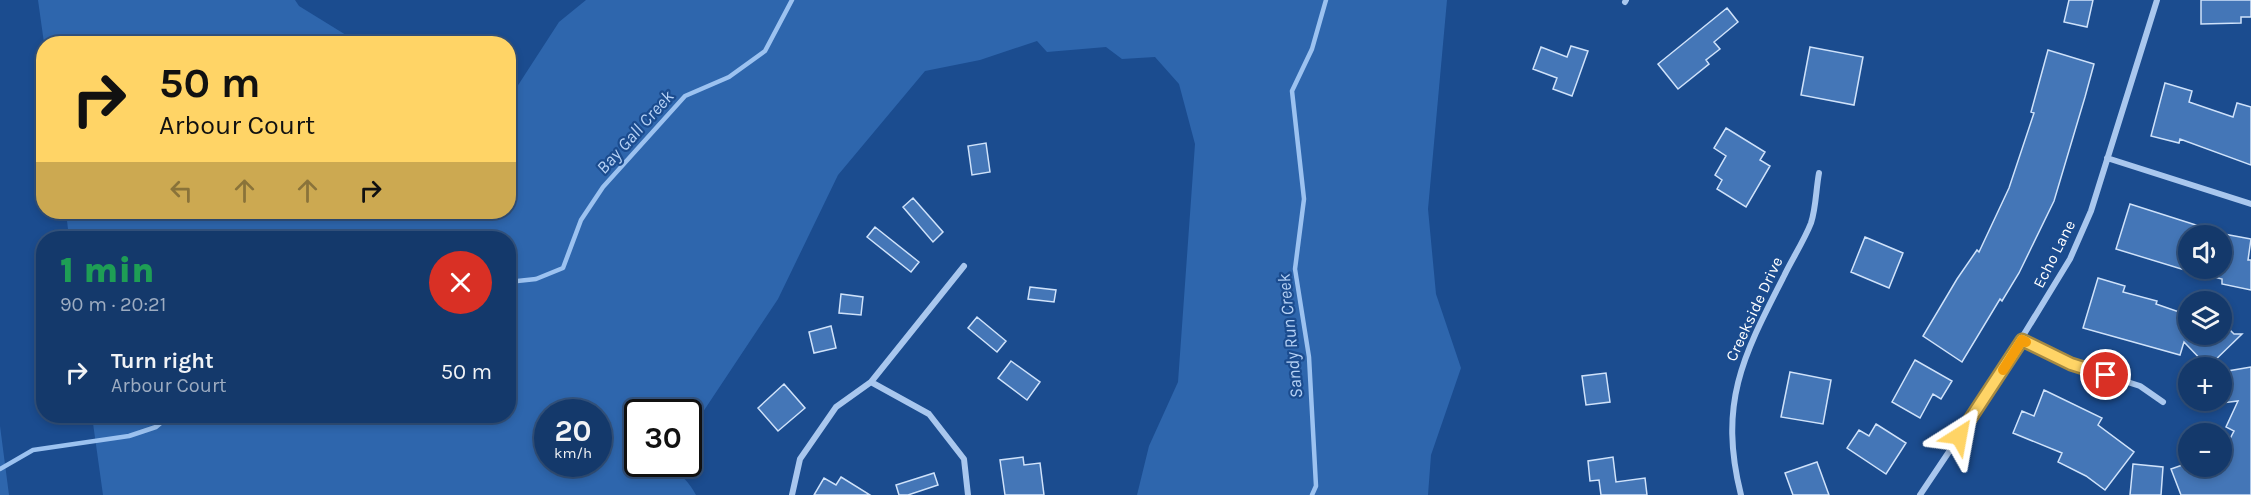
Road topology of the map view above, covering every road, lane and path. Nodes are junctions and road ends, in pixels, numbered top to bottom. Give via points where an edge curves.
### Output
1 (2157, 0) edge
2 (2107, 158) junction
3 (1819, 173) dead end
4 (2251, 204) edge
5 (963, 266) dead end
6 (2022, 340) junction
7 (871, 382) junction
8 (2163, 402) dead end
9 (792, 495) edge
10 (968, 495) edge
11 (1741, 495) edge
12 (1920, 495) edge

1 - 2 street, Echo Lane
2 - 4 street
2 - 6 street, Echo Lane via 2091,211 2070,259
3 - 11 street, Creekside Drive via 1811,222 1750,343 1737,378 1732,411 1735,473
5 - 7 street
6 - 8 street via 2071,364 2140,386
6 - 12 street, Echo Lane
7 - 9 street via 836,407 800,459
7 - 10 street via 929,414 964,459

